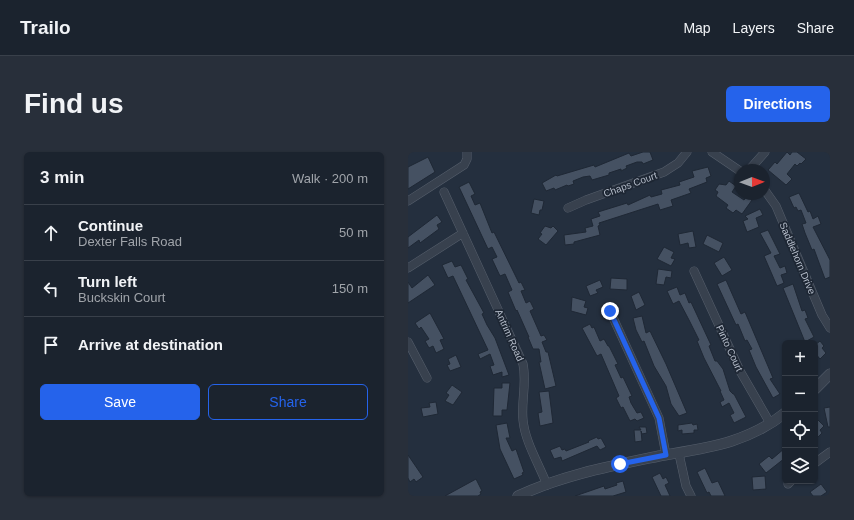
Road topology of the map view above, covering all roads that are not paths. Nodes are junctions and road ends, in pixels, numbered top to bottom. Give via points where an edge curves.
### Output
1 (467, 152) edge
2 (687, 152) edge
3 (712, 152) edge
4 (765, 152) edge
5 (754, 164) edge
6 (734, 167) edge
7 (444, 192) dead end
8 (770, 198) edge
9 (408, 201) edge
10 (568, 208) dead end
11 (463, 233) junction
12 (408, 268) edge
13 (694, 271) dead end
14 (610, 311) dead end
15 (830, 328) edge
16 (408, 342) edge
17 (830, 374) edge
18 (427, 378) dead end
19 (818, 386) edge
20 (782, 419) edge
21 (770, 423) junction
22 (830, 452) edge
23 (679, 454) junction
24 (666, 455) junction
25 (818, 461) edge
26 (547, 485) junction
27 (518, 496) edge
28 (691, 496) edge

1 - 9 street via 464,165
2 - 10 street, Chaps Court via 669,170
3 - 6 street
4 - 5 street
7 - 11 street, Antrim Road
8 - 15 street, Saddlehorn Drive
11 - 12 street
11 - 26 street, Antrim Road via 522,364 525,383 522,413 525,431
13 - 21 street, Pinto Court via 740,371
14 - 24 street via 659,418
16 - 18 street
17 - 19 street
20 - 21 street
21 - 23 street via 734,441
22 - 25 street
23 - 24 street
23 - 28 street via 686,486
24 - 26 street via 594,470
26 - 27 street

